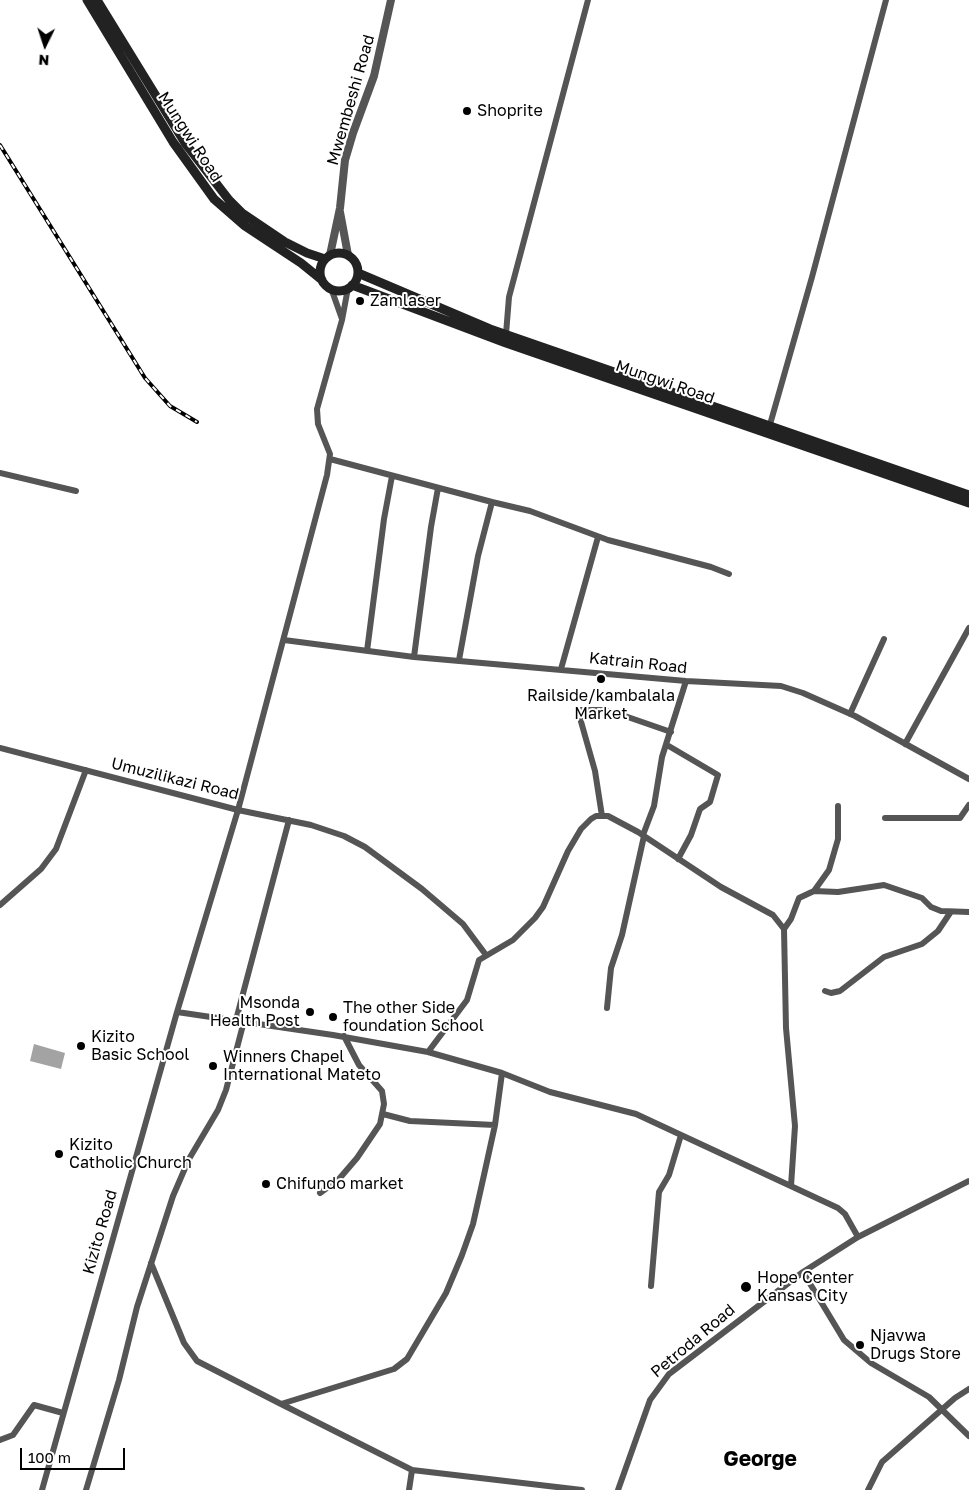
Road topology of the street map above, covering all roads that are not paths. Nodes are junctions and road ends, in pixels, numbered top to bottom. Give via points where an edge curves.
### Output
1 (87, 0) edge
2 (97, 0) edge
3 (391, 0) edge
4 (588, 0) edge
5 (886, 0) edge
6 (118, 42) junction
7 (340, 208) junction
8 (348, 255) junction
9 (328, 257) junction
10 (358, 274) junction
11 (322, 280) junction
12 (350, 287) junction
13 (331, 288) junction
14 (342, 320) junction
15 (506, 334) junction
16 (768, 429) junction
17 (330, 459) junction
18 (0, 473) edge
19 (392, 476) junction
20 (438, 488) junction
21 (76, 491) dead end
22 (969, 495) edge
23 (492, 502) junction
24 (969, 502) edge
25 (598, 537) junction
26 (729, 574) dead end
27 (969, 628) edge
28 (284, 640) junction
29 (884, 640) dead end
30 (367, 651) junction
31 (414, 656) junction
32 (459, 660) junction
33 (561, 669) junction
34 (686, 681) junction
35 (850, 714) junction
36 (671, 732) junction
37 (905, 744) junction
38 (667, 745) junction
39 (0, 748) edge
40 (86, 770) junction
41 (969, 779) edge
42 (969, 804) edge
43 (838, 806) dead end
44 (238, 810) junction
45 (602, 816) junction
46 (885, 818) dead end
47 (289, 820) junction
48 (644, 836) junction
49 (678, 859) junction
50 (814, 891) junction
51 (0, 905) edge
52 (969, 912) edge
53 (950, 913) junction
54 (784, 929) junction
55 (486, 955) junction
56 (824, 991) dead end
57 (608, 1008) dead end
58 (177, 1012) junction
59 (236, 1020) junction
60 (244, 1022) junction
61 (344, 1036) junction
62 (428, 1052) junction
63 (502, 1073) junction
64 (383, 1114) junction
65 (495, 1125) junction
66 (681, 1135) junction
67 (969, 1182) edge
68 (791, 1186) junction
69 (320, 1193) dead end
70 (858, 1237) junction
71 (151, 1263) junction
72 (803, 1272) junction
73 (651, 1286) dead end
74 (969, 1389) edge
75 (280, 1404) junction
76 (944, 1409) junction
77 (64, 1413) junction
78 (969, 1436) edge
79 (0, 1440) edge
80 (412, 1470) junction
81 (42, 1490) edge
82 (86, 1490) edge
83 (409, 1490) edge
84 (582, 1490) edge
85 (618, 1490) edge
86 (868, 1490) edge

1 - 6 main road, Mungwi Road
2 - 6 main road, Mungwi Road
3 - 7 street, Mwembeshi Road via 374,76 345,160
4 - 15 street via 508,297
5 - 16 street
6 - 9 main road, Mungwi Road via 194,157 229,200 242,213 285,242 307,253
6 - 11 main road, Mungwi Road via 173,142 214,199 245,226
7 - 8 street
7 - 9 street
8 - 9 main road via 339,253
8 - 10 main road via 356,263
9 - 11 main road via 320,272
10 - 12 main road
10 - 15 main road, Mungwi Road
11 - 13 main road
12 - 13 main road
12 - 14 street
12 - 16 main road, Mungwi Road via 506,343
13 - 14 street
14 - 17 street via 317,409 318,424
15 - 16 main road, Mungwi Road
16 - 22 main road, Mungwi Road
16 - 24 main road, Mungwi Road
17 - 19 street
17 - 28 street, Kizito Road
18 - 21 street
19 - 20 street
19 - 30 street
20 - 23 street
20 - 31 street
23 - 25 street via 530,511
23 - 32 street via 478,556
25 - 26 street
25 - 33 street
27 - 37 street
28 - 30 street, Katrain Road
28 - 44 street, Kizito Road
29 - 35 street
30 - 31 street, Katrain Road
31 - 32 street, Katrain Road
32 - 33 street, Katrain Road
33 - 34 street, Katrain Road
34 - 35 street, Katrain Road via 781,686
34 - 36 street
35 - 37 street, Katrain Road
36 - 38 street
36 - 45 street via 602,710 582,710 580,718 595,771
37 - 41 street, Katrain Road
38 - 48 street
38 - 49 street via 718,775 710,802 698,813
39 - 40 street, Umuzilikazi Road
40 - 44 street, Umuzilikazi Road
40 - 51 street via 56,849 41,868
42 - 46 street via 960,818
43 - 50 street via 838,839 829,870
44 - 47 street, Umuzilikazi Road
44 - 58 street, Kizito Road
45 - 48 street via 608,816
45 - 55 street via 591,819 581,830 535,918 513,940
47 - 55 street, Umuzilikazi Road via 344,836 365,847 422,889 462,924
47 - 59 street
48 - 49 street
48 - 57 street via 622,935 611,968
49 - 54 street via 773,915
50 - 53 street via 838,892 884,886 922,898 936,910
50 - 54 street via 799,898
52 - 53 street
53 - 56 street via 938,931 922,944 884,957 840,991
54 - 68 street via 786,1028 795,1126
55 - 62 street via 476,964 467,1000
58 - 59 street
58 - 77 street, Kizito Road
59 - 60 street
60 - 61 street
60 - 71 street via 226,1090 180,1177
61 - 62 street
61 - 64 street via 358,1065 382,1091
62 - 63 street
63 - 65 street
63 - 66 street via 550,1092 636,1114
64 - 65 street via 410,1121
64 - 69 street via 380,1124 357,1158 339,1179
65 - 75 street via 473,1224 462,1255 446,1293 407,1359 394,1369
66 - 68 street
66 - 73 street via 659,1192
67 - 70 street, Petroda Road
68 - 70 street via 838,1208
70 - 72 street, Petroda Road
71 - 75 street via 184,1343 197,1361
71 - 82 street
72 - 76 street via 844,1340 871,1363 909,1383
72 - 85 street, Petroda Road via 662,1382 646,1408
74 - 76 street
75 - 80 street
76 - 78 street
76 - 86 street via 882,1462
77 - 79 street via 34,1405 13,1435
77 - 81 street, Kizito Road
80 - 83 street
80 - 84 street

